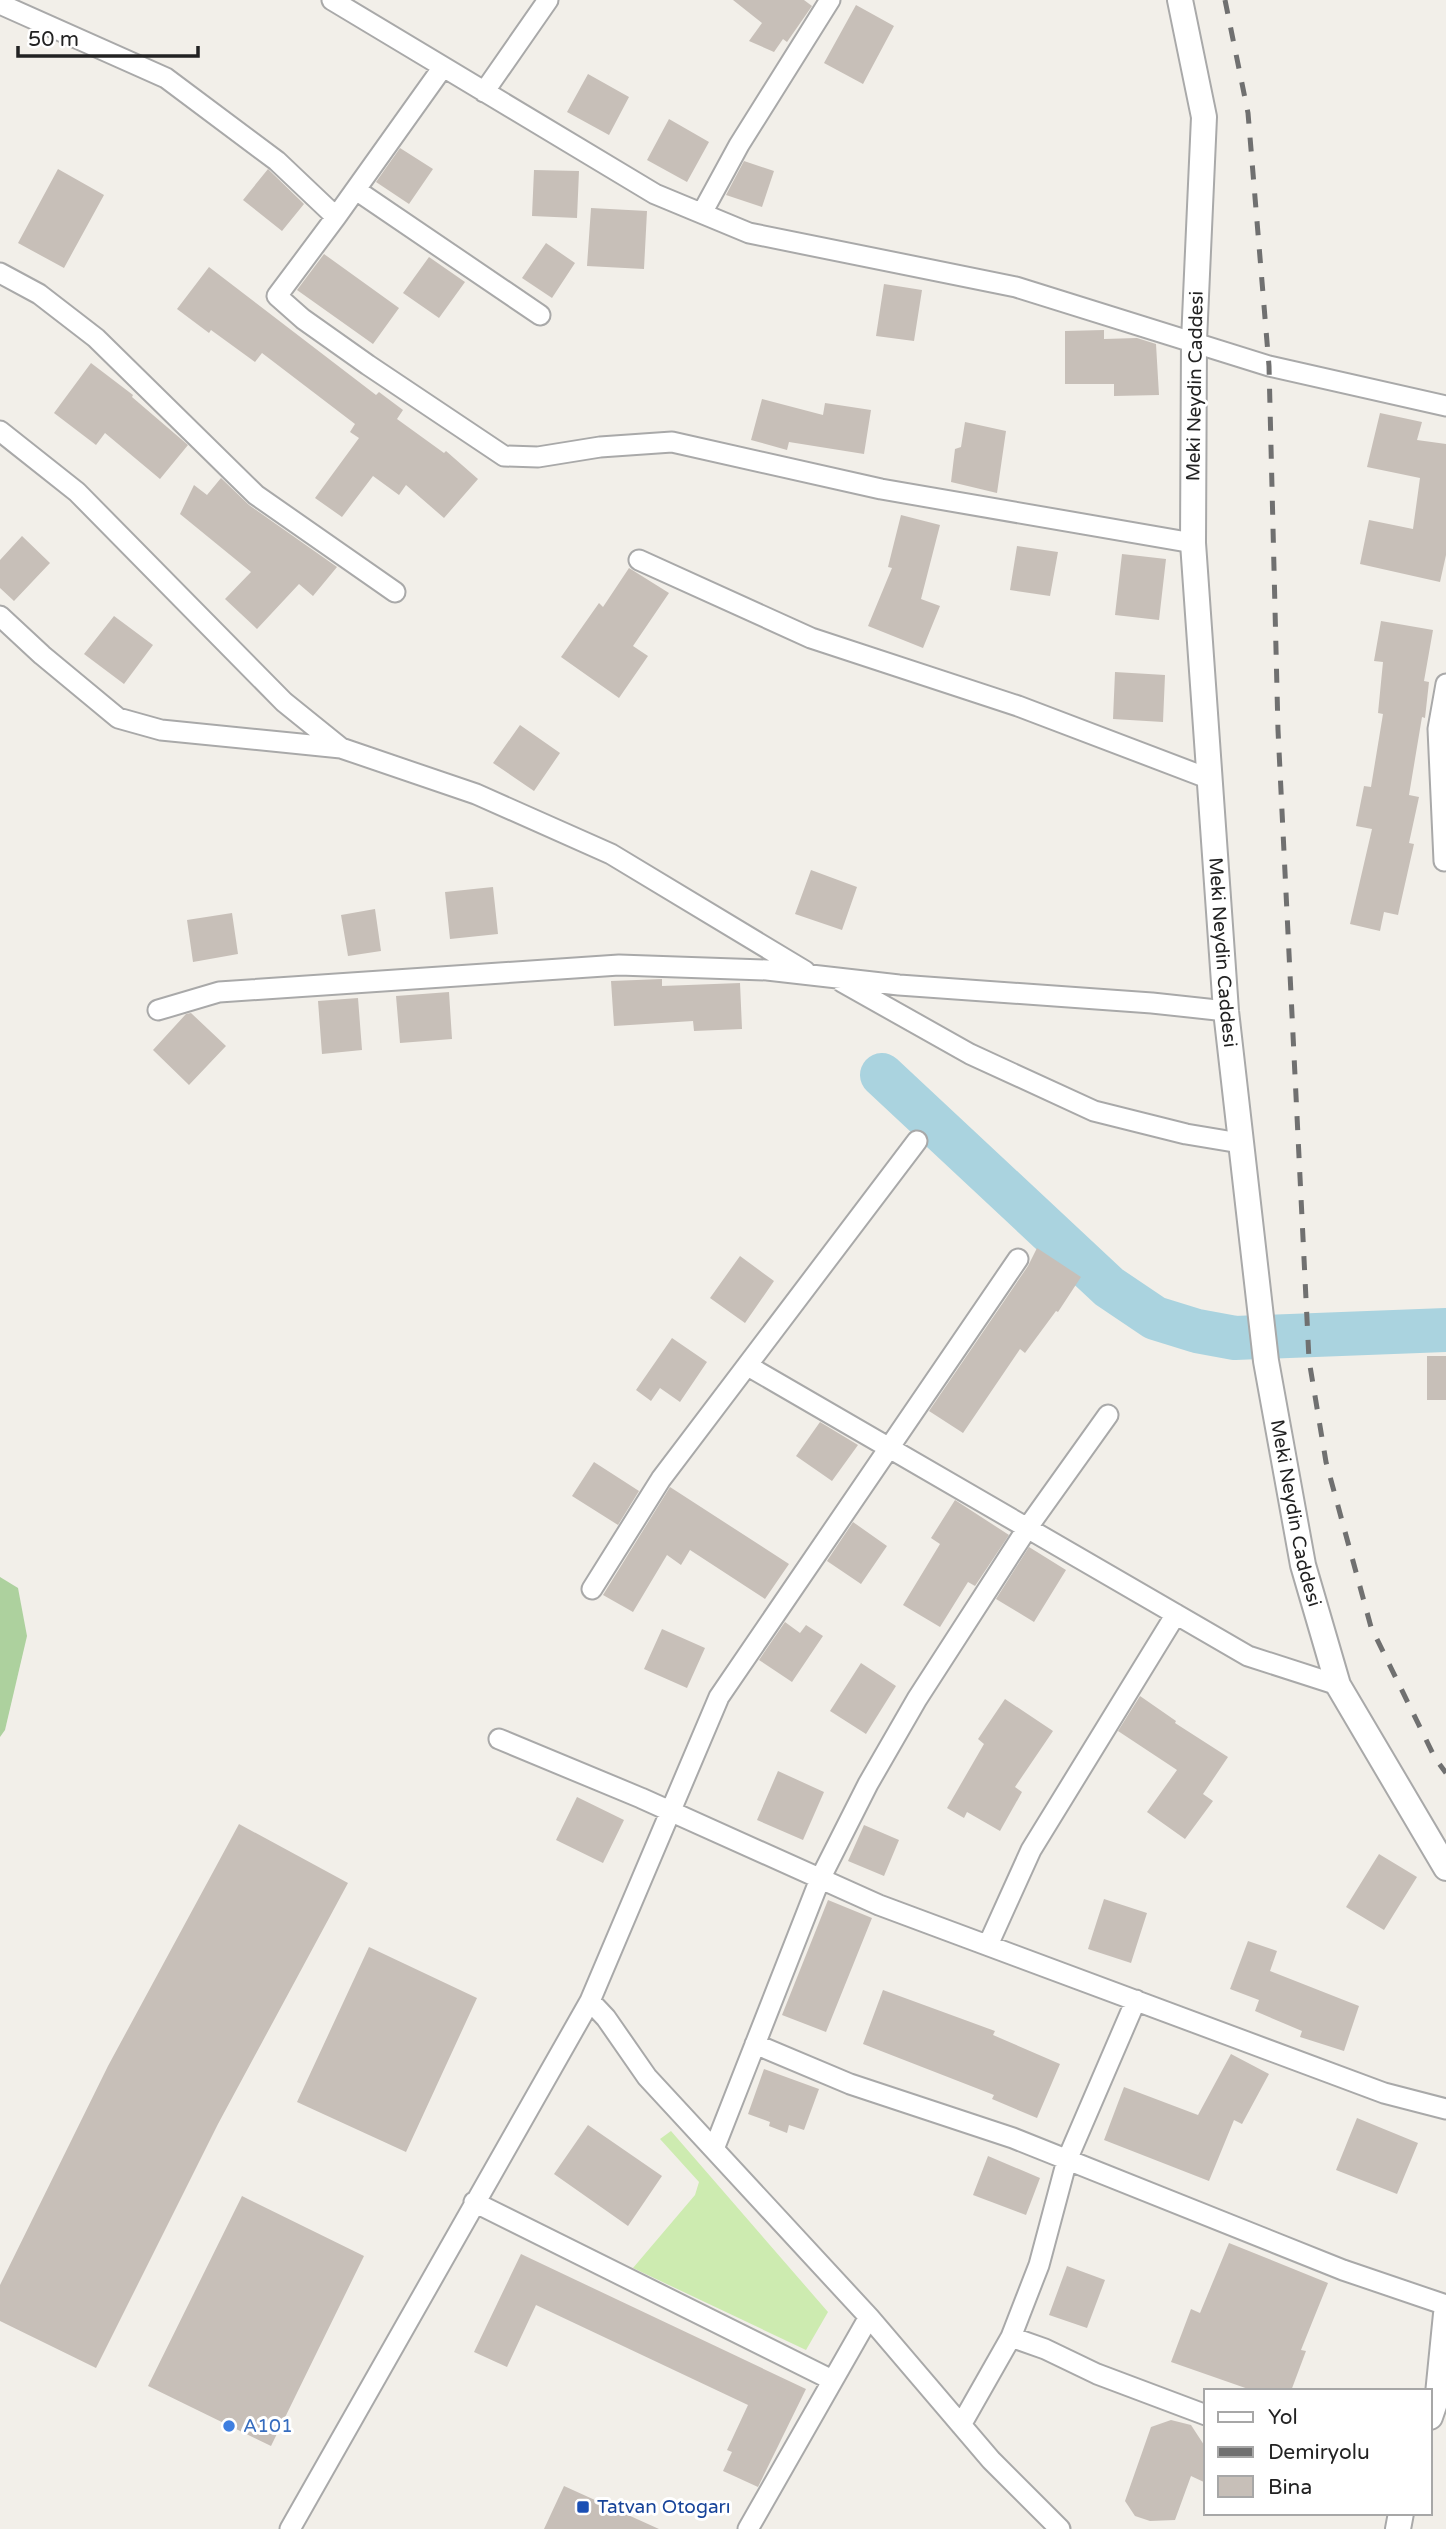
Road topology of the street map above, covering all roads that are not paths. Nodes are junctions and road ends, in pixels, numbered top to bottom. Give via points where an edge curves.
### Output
1 (332, 0) edge
2 (548, 0) edge
3 (830, 0) edge
4 (1180, 0) edge
5 (0, 4) edge
6 (443, 67) junction
7 (484, 92) junction
8 (356, 190) junction
9 (702, 214) junction
10 (336, 217) junction
11 (0, 272) edge
12 (540, 315) dead end
13 (1194, 341) junction
14 (1446, 406) edge
15 (0, 431) edge
16 (1193, 543) junction
17 (639, 560) dead end
18 (394, 592) dead end
19 (0, 616) edge
20 (1446, 684) edge
21 (341, 748) junction
22 (1210, 779) junction
23 (1444, 861) edge
24 (810, 975) junction
25 (834, 977) junction
26 (158, 1010) dead end
27 (1226, 1011) junction
28 (917, 1141) dead end
29 (1240, 1143) junction
30 (1018, 1259) dead end
31 (748, 1366) junction
32 (1108, 1415) dead end
33 (889, 1446) junction
34 (1027, 1527) junction
35 (592, 1589) dead end
36 (1176, 1614) junction
37 (1338, 1685) junction
38 (499, 1739) dead end
39 (670, 1811) junction
40 (1446, 1868) edge
41 (820, 1879) junction
42 (988, 1945) junction
43 (1136, 2000) junction
44 (590, 2001) junction
45 (755, 2044) junction
46 (1446, 2109) edge
47 (714, 2150) junction
48 (1067, 2160) junction
49 (474, 2202) junction
50 (1446, 2305) edge
51 (1446, 2314) edge
52 (870, 2317) junction
53 (1012, 2337) junction
54 (832, 2380) junction
55 (1442, 2395) edge
56 (1432, 2413) edge
57 (1204, 2415) edge
58 (961, 2425) junction
59 (289, 2529) edge
60 (748, 2529) edge
61 (1060, 2529) edge

1 - 6 street
2 - 7 street
3 - 9 street via 739,145
4 - 13 street, Meki Neydin Caddesi via 1204,117
5 - 10 street via 166,78 278,161
6 - 7 street
6 - 8 street
7 - 9 street via 655,194
8 - 10 street
8 - 12 street
9 - 13 street via 749,233 1016,286
10 - 16 street via 277,296 368,365 504,456 538,457 672,442 881,489
11 - 18 street via 39,294 96,338 256,495
13 - 14 street via 1269,366
13 - 16 street, Meki Neydin Caddesi
15 - 21 street via 77,492 284,702
16 - 22 street, Meki Neydin Caddesi
17 - 22 street via 811,639 1018,706
19 - 21 street via 118,718 161,730
20 - 23 street via 1438,729
21 - 24 street via 476,794 611,854
22 - 27 street, Meki Neydin Caddesi
24 - 25 street
24 - 26 street via 619,965 219,992
25 - 27 street
25 - 29 street via 970,1054 1094,1111 1186,1135
27 - 29 street, Meki Neydin Caddesi
28 - 31 street
29 - 37 street, Meki Neydin Caddesi via 1266,1361 1303,1565
30 - 33 street
31 - 33 street
31 - 35 street via 661,1479
32 - 34 street
33 - 34 street
33 - 39 street via 719,1697
34 - 36 street
34 - 41 street via 917,1699
36 - 37 street via 1248,1656
36 - 42 street via 1031,1850
37 - 40 street, Meki Neydin Caddesi
38 - 39 street
39 - 41 street
39 - 44 street
41 - 42 street
41 - 45 street
42 - 43 street
43 - 46 street via 1384,2093
43 - 48 street
44 - 47 street via 647,2077
44 - 49 street
45 - 47 street
45 - 48 street via 850,2084
47 - 52 street
48 - 50 street via 1343,2270
48 - 53 street via 1039,2265
49 - 54 street
49 - 59 street
51 - 55 street
52 - 54 street
52 - 58 street
53 - 57 street
53 - 58 street
54 - 60 street
55 - 56 street
58 - 61 street

